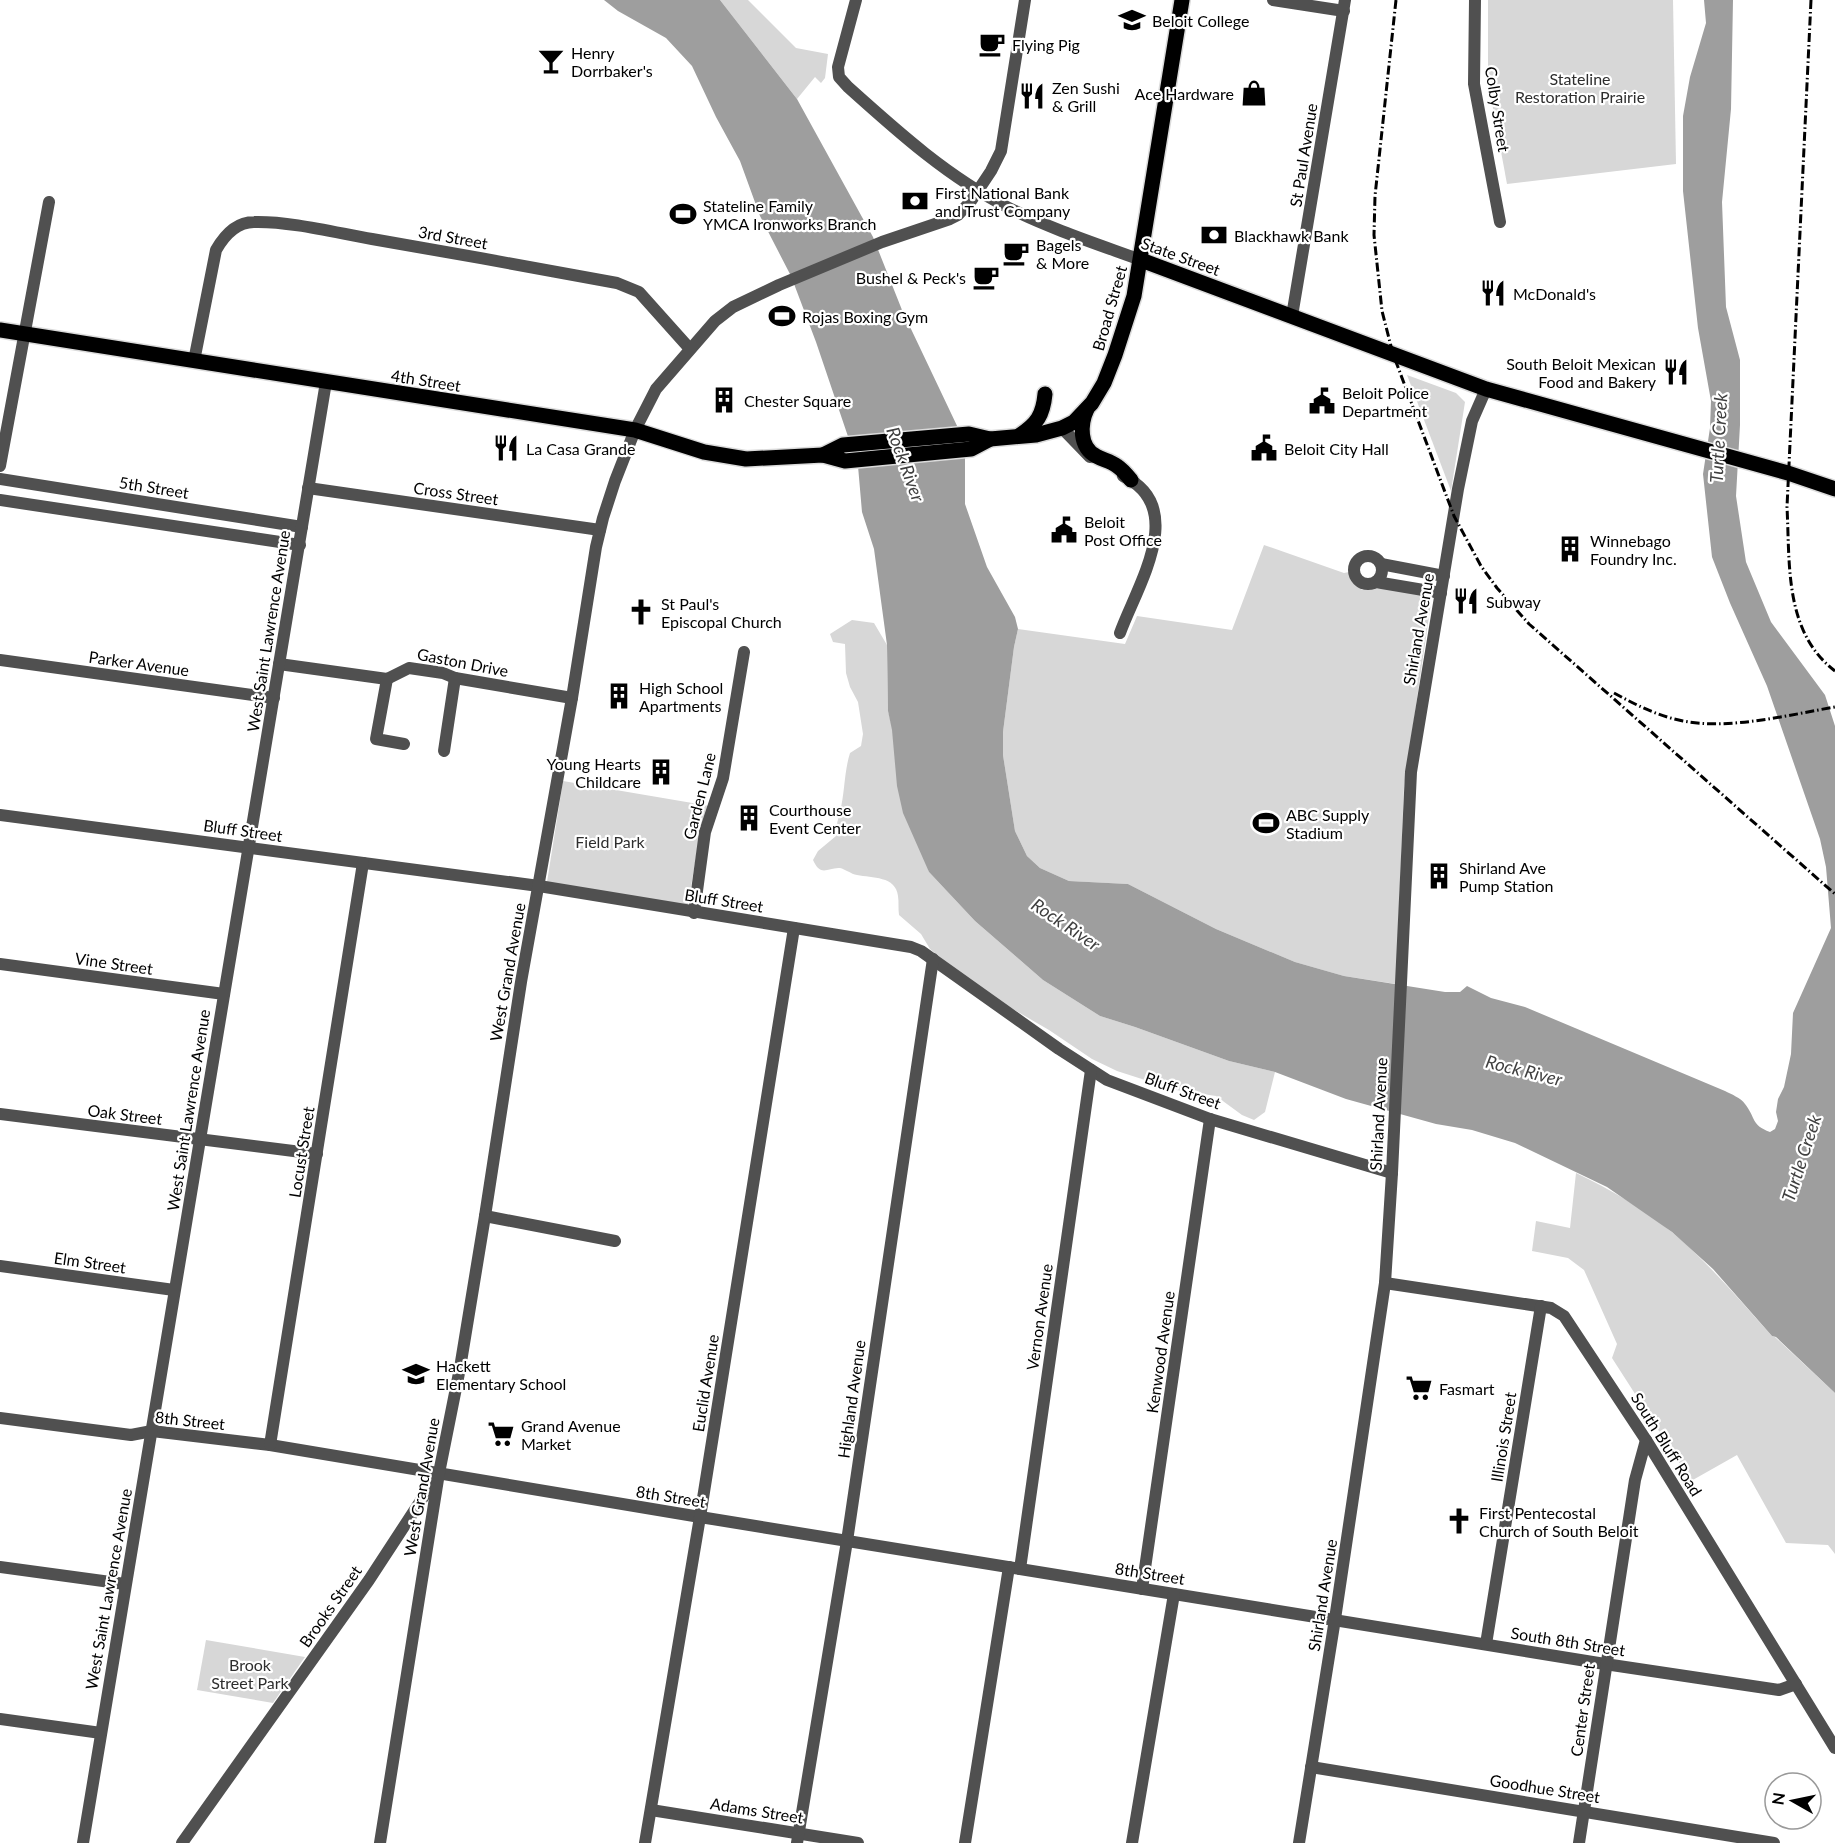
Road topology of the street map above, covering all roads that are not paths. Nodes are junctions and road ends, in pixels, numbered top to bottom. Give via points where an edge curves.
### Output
1 (856, 0) edge
2 (1024, 0) edge
3 (1182, 0) edge
4 (1273, 0) edge
5 (1475, 0) edge
6 (1344, 5) edge
7 (978, 190) junction
8 (49, 202) dead end
9 (1500, 222) dead end
10 (1141, 260) junction
11 (1292, 316) junction
12 (0, 330) edge
13 (25, 334) junction
14 (690, 349) junction
15 (194, 361) junction
16 (326, 382) junction
17 (1486, 389) junction
18 (1045, 394) dead end
19 (1088, 408) junction
20 (1062, 428) junction
21 (635, 430) junction
22 (1017, 438) junction
23 (844, 453) joint
24 (0, 466) edge
25 (0, 480) edge
26 (1135, 483) junction
27 (308, 488) junction
28 (1835, 489) edge
29 (0, 500) edge
30 (302, 526) junction
31 (600, 530) junction
32 (300, 545) junction
33 (1381, 564) junction
34 (1444, 576) junction
35 (1376, 582) junction
36 (1441, 593) junction
37 (1120, 633) dead end
38 (744, 652) dead end
39 (0, 660) edge
40 (279, 664) junction
41 (455, 678) junction
42 (387, 679) junction
43 (274, 698) junction
44 (572, 698) junction
45 (404, 744) dead end
46 (444, 751) dead end
47 (0, 815) edge
48 (248, 847) junction
49 (363, 863) junction
50 (539, 886) junction
51 (693, 913) junction
52 (794, 928) junction
53 (933, 959) junction
54 (0, 964) edge
55 (224, 994) junction
56 (1091, 1070) junction
57 (0, 1114) edge
58 (1210, 1119) junction
59 (200, 1140) junction
60 (317, 1154) junction
61 (1392, 1173) junction
62 (484, 1216) junction
63 (615, 1241) dead end
64 (0, 1266) edge
65 (1385, 1282) junction
66 (174, 1290) junction
67 (1541, 1306) junction
68 (0, 1418) edge
69 (152, 1431) junction
70 (1646, 1440) junction
71 (270, 1445) junction
72 (439, 1473) junction
73 (700, 1517) junction
74 (847, 1541) junction
75 (0, 1567) edge
76 (1014, 1568) junction
77 (125, 1584) junction
78 (1142, 1589) junction
79 (1174, 1594) junction
80 (1335, 1619) junction
81 (1486, 1644) junction
82 (1605, 1664) junction
83 (1796, 1684) junction
84 (0, 1719) edge
85 (101, 1733) junction
86 (1835, 1748) edge
87 (1311, 1767) junction
88 (651, 1810) junction
89 (1583, 1811) junction
90 (798, 1838) edge
91 (82, 1843) edge
92 (182, 1843) edge
93 (380, 1843) edge
94 (645, 1843) edge
95 (858, 1843) edge
96 (965, 1843) edge
97 (1132, 1843) edge
98 (1299, 1843) edge
99 (1579, 1843) edge
100 (1774, 1843) edge

1 - 7 street, State Street via 839,58 839,77 916,147
2 - 7 street, West Grand Avenue via 1001,151
3 - 10 main road, Broad Street
4 - 6 street
5 - 9 street, Colby Street via 1474,84
6 - 11 street, St Paul Avenue
7 - 10 street, State Street via 1028,217
7 - 14 street, West Grand Avenue via 963,211 950,219 882,242 732,308
8 - 13 street
10 - 11 main road, State Street
10 - 19 main road, Broad Street via 1126,326 1104,383
11 - 17 main road, State Street
12 - 13 main road, 4th Street
13 - 15 main road, 4th Street
13 - 24 street
14 - 15 street, 3rd Street via 639,292 617,284 254,222 243,224 223,238 216,250
14 - 21 street, West Grand Avenue via 656,388
15 - 16 main road, 4th Street
16 - 21 main road, 4th Street
16 - 27 street, West Saint Lawrence Avenue
17 - 28 main road, State Street
17 - 34 street, Shirland Avenue via 1472,421
18 - 22 main road via 1039,420
19 - 20 main road, Broad Street
19 - 26 main road via 1082,428 1086,447 1093,455 1117,466
20 - 22 main road, Broad Street
20 - 26 street via 1100,465
21 - 23 main road, 4th Street via 725,457 760,459
21 - 31 street, West Grand Avenue
22 - 23 main road, Broad Street
25 - 30 street, 5th Street
26 - 37 street via 1149,498 1157,532 1152,555
27 - 30 street, West Saint Lawrence Avenue
27 - 31 street, Cross Street
29 - 32 street
30 - 32 street, West Saint Lawrence Avenue
31 - 44 street, West Grand Avenue
32 - 40 street, West Saint Lawrence Avenue
33 - 34 street
33 - 35 street via 1382,574
33 - 35 street via 1375,557 1366,556 1358,559 1354,567 1355,576 1362,583
34 - 36 street, Shirland Avenue
35 - 36 street
36 - 61 street, Shirland Avenue via 1410,776
38 - 51 street, Garden Lane via 723,778 705,832
39 - 43 street, Parker Avenue
40 - 42 street, Gaston Drive
40 - 43 street, West Saint Lawrence Avenue
41 - 42 street, Gaston Drive via 410,668
41 - 44 street, Gaston Drive
41 - 46 street
42 - 45 street via 376,739
43 - 48 street, West Saint Lawrence Avenue
44 - 50 street, West Grand Avenue
47 - 48 street, Bluff Street
48 - 49 street, Bluff Street
48 - 55 street, West Saint Lawrence Avenue
49 - 50 street, Bluff Street
49 - 60 street, Locust Street
50 - 51 street, Bluff Street
50 - 62 street, West Grand Avenue
51 - 52 street, Bluff Street
52 - 53 street, Bluff Street via 910,947
52 - 73 street, Euclid Avenue
53 - 56 street, Bluff Street
53 - 74 street, Highland Avenue
54 - 55 street, Vine Street
55 - 59 street, West Saint Lawrence Avenue
56 - 58 street, Bluff Street via 1107,1080
56 - 76 street, Vernon Avenue
57 - 59 street, Oak Street
58 - 61 street, Bluff Street
58 - 78 street, Kenwood Avenue
59 - 60 street, Oak Street
59 - 66 street, West Saint Lawrence Avenue
60 - 71 street, Locust Street
61 - 65 street, Shirland Avenue
62 - 63 street
62 - 72 street, West Grand Avenue
64 - 66 street, Elm Street
65 - 67 street, South Bluff Road
65 - 80 street, Shirland Avenue
66 - 69 street, West Saint Lawrence Avenue
67 - 70 street, South Bluff Road via 1560,1312 1570,1324
67 - 81 street, Illinois Street
68 - 69 street, 8th Street via 131,1435
69 - 71 street, 8th Street
69 - 77 street, West Saint Lawrence Avenue
70 - 82 street, Center Street via 1635,1480
70 - 83 street, South Bluff Road
71 - 72 street, 8th Street
72 - 73 street, 8th Street
72 - 92 street, Brooks Street via 369,1580
72 - 93 street, West Grand Avenue
73 - 74 street, 8th Street
73 - 88 street, Euclid Avenue
74 - 76 street, 8th Street
74 - 90 street, Highland Avenue
75 - 77 street
76 - 78 street, 8th Street
76 - 96 street, Vernon Avenue
77 - 85 street, West Saint Lawrence Avenue
78 - 79 street, 8th Street
79 - 80 street, 8th Street
79 - 97 street
80 - 81 street, South 8th Street
80 - 87 street, Shirland Avenue
81 - 82 street, South 8th Street
82 - 83 street, South 8th Street via 1779,1690
82 - 89 street, Center Street
83 - 86 street, South Bluff Road
84 - 85 street
85 - 91 street, West Saint Lawrence Avenue
87 - 89 street, Goodhue Street
87 - 98 street, Shirland Avenue
88 - 90 street, Adams Street
88 - 94 street, Euclid Avenue
89 - 99 street, Center Street
89 - 100 street, Goodhue Street
90 - 95 street, Adams Street

